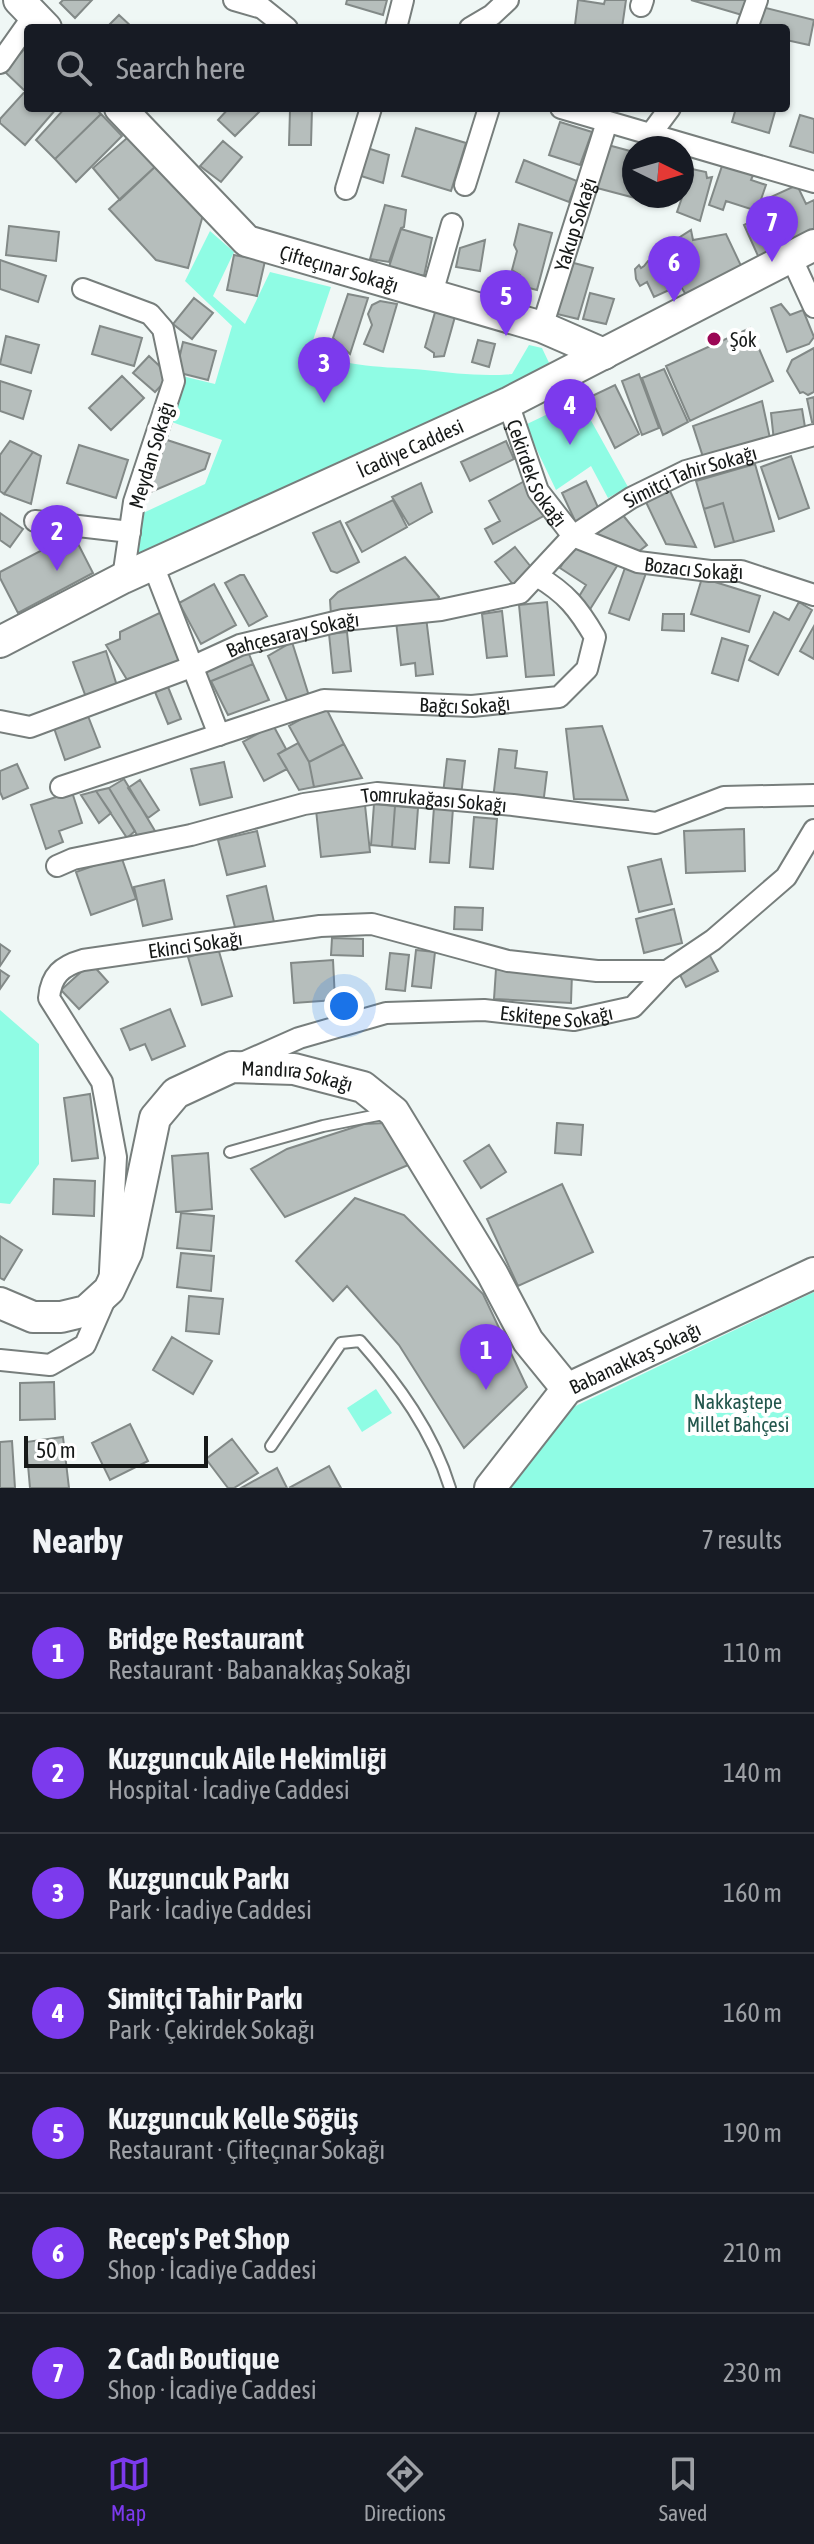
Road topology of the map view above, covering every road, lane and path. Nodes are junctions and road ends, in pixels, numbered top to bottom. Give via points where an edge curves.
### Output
1 (234, 0) edge
2 (403, 0) edge
3 (508, 0) edge
4 (757, 0) edge
5 (260, 4) edge
6 (282, 24) edge
7 (397, 24) edge
8 (477, 24) edge
9 (748, 24) edge
10 (24, 27) edge
11 (0, 63) edge
12 (124, 112) edge
13 (370, 112) edge
14 (488, 112) edge
15 (574, 112) edge
16 (667, 112) edge
17 (607, 122) junction
18 (650, 135) junction
19 (814, 182) edge
20 (465, 185) dead end
21 (346, 189) dead end
22 (452, 224) dead end
23 (803, 251) edge
24 (83, 289) dead end
25 (431, 297) junction
26 (814, 307) edge
27 (542, 327) junction
28 (604, 354) junction
29 (508, 403) junction
30 (814, 435) edge
31 (35, 521) dead end
32 (130, 532) junction
33 (573, 536) junction
34 (153, 565) junction
35 (537, 576) junction
36 (123, 578) junction
37 (814, 595) edge
38 (0, 642) edge
39 (194, 666) junction
40 (0, 721) edge
41 (219, 735) junction
42 (61, 787) dead end
43 (814, 795) edge
44 (814, 830) edge
45 (57, 866) dead end
46 (667, 971) junction
47 (232, 1067) junction
48 (394, 1112) junction
49 (230, 1152) dead end
50 (814, 1273) edge
51 (109, 1290) junction
52 (0, 1303) edge
53 (0, 1360) edge
54 (567, 1389) junction
55 (271, 1446) dead end
56 (450, 1488) edge
57 (490, 1488) edge

1 - 5 street
2 - 7 street
3 - 8 street
4 - 9 street
5 - 6 street
10 - 11 street
12 - 25 street, Çifteçınar Sokağı via 247,241
13 - 21 street
14 - 20 street
15 - 17 street
16 - 18 street
17 - 18 street
17 - 27 street, Yakup Sokağı
18 - 19 street
22 - 25 street
23 - 26 street
23 - 28 street, İcadiye Caddesi
24 - 32 street, Meydan Sokağı via 150,314 163,329 170,355 174,381 134,502
25 - 27 street, Çifteçınar Sokağı
27 - 28 street, Çifteçınar Sokağı
28 - 29 street, İcadiye Caddesi
29 - 33 street, Çekirdek Sokağı via 538,491
29 - 34 street, İcadiye Caddesi
30 - 33 street, Simitçi Tahir Sokağı via 686,471 631,498
31 - 32 street
32 - 36 street, Meydan Sokağı
33 - 35 street, Bahçesaray Sokağı
33 - 37 street, Bozacı Sokağı via 638,562 741,571
34 - 36 street, İcadiye Caddesi
34 - 39 street
35 - 39 street, Bahçesaray Sokağı via 520,593 441,610 343,620 240,645
35 - 41 street, Bağcı Sokağı via 579,609 595,637 587,669 559,697 472,706 324,700
36 - 38 street, İcadiye Caddesi
39 - 40 street, Bahçesaray Sokağı via 30,727
39 - 41 street
41 - 42 street, Bağcı Sokağı
43 - 45 street, Tomrukağası Sokağı via 724,797 656,823 377,793 304,804
44 - 46 street, Eskitepe Sokağı via 786,877 713,940
46 - 47 street, Eskitepe Sokağı via 633,1007 589,1017 484,1010 386,1013 299,1038
46 - 51 street, Ekinci Sokağı via 597,971 508,961 372,924 320,926 64,965 50,984 49,998 102,1082 116,1157
47 - 48 street, Mandıra Sokağı via 294,1069 363,1087
47 - 51 street, Mandıra Sokağı via 176,1093 155,1118 127,1252
48 - 49 lane
48 - 54 street, Mandıra Sokağı via 528,1341
50 - 54 street, Babanakkaş Sokağı
51 - 52 street via 86,1311 61,1317 33,1317
51 - 53 street via 85,1345 50,1365
54 - 57 street, Babanakkaş Sokağı
55 - 56 lane via 341,1343 360,1341 387,1371 432,1440

